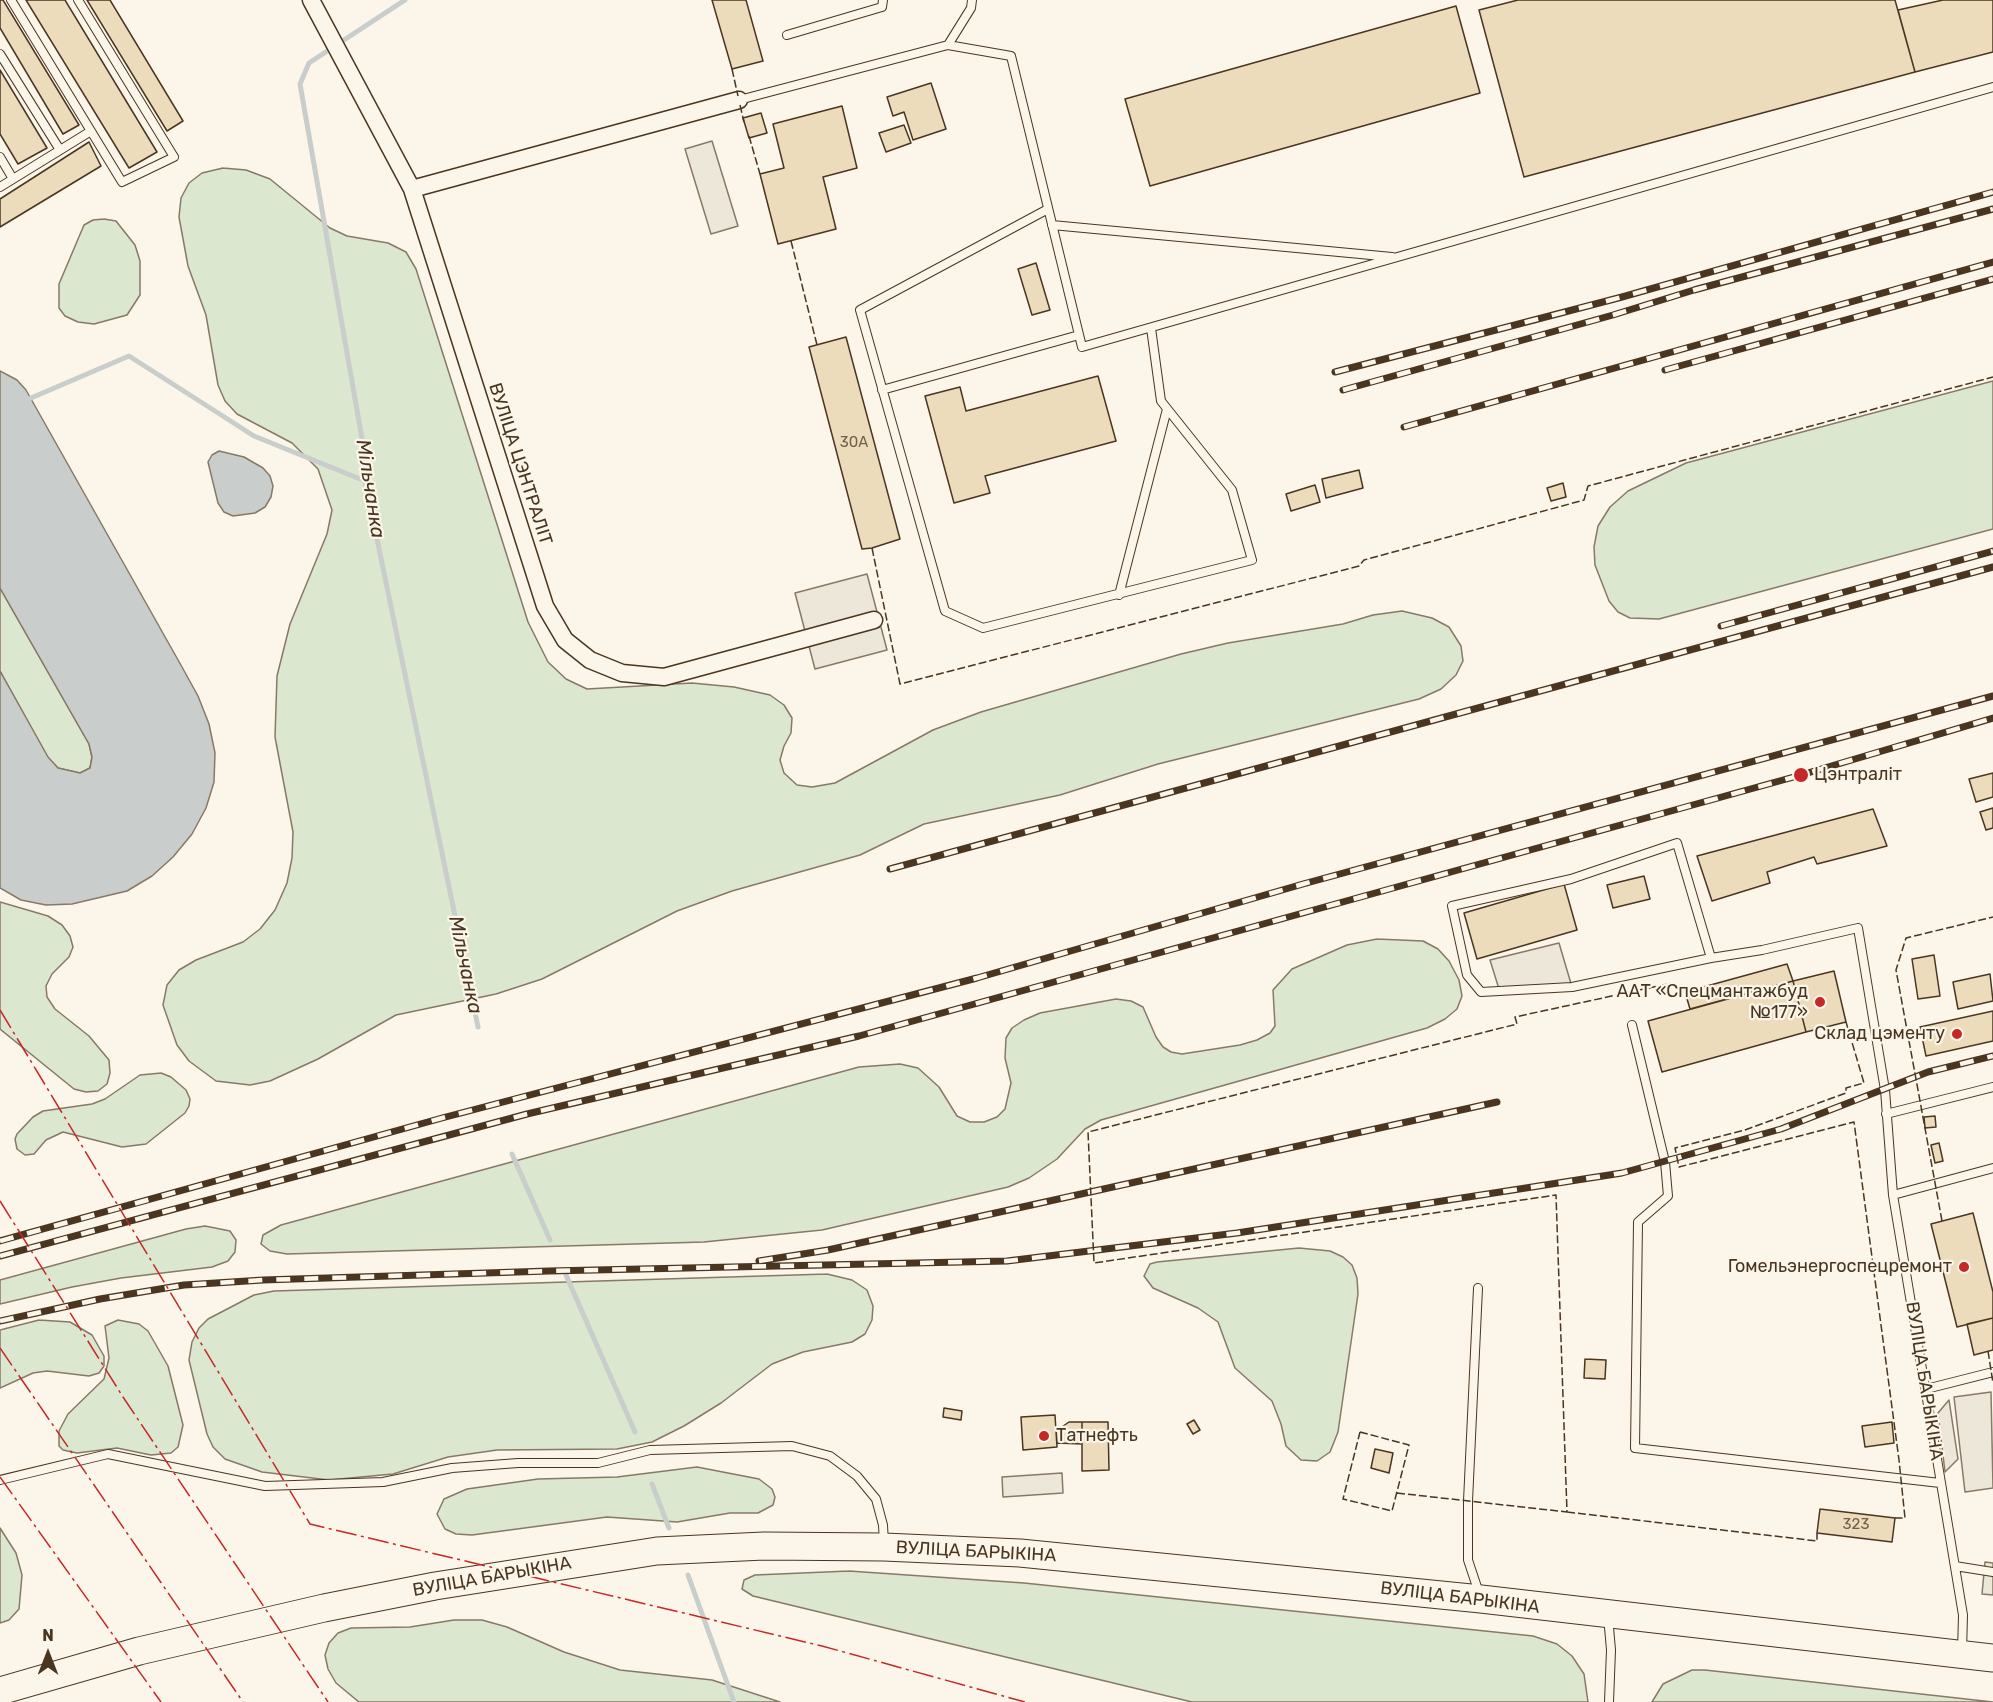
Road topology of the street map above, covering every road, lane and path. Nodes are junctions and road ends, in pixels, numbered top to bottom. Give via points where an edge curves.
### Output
1 (11, 0) edge
2 (78, 0) edge
3 (883, 0) edge
4 (972, 0) edge
5 (312, 2) edge
6 (788, 35) dead end
7 (948, 45) junction
8 (0, 54) edge
9 (1993, 87) edge
10 (739, 100) joint
11 (91, 131) junction
12 (60, 150) junction
13 (0, 156) edge
14 (13, 179) junction
15 (0, 187) edge
16 (412, 189) junction
17 (1048, 209) junction
18 (1052, 225) junction
19 (1397, 257) junction
20 (1151, 328) junction
21 (1079, 335) junction
22 (882, 390) junction
23 (1167, 408) junction
24 (1119, 595) junction
25 (874, 620) dead end
26 (1711, 958) junction
27 (1632, 1025) dead end
28 (1993, 1088) edge
29 (1886, 1114) junction
30 (1993, 1168) edge
31 (1893, 1195) junction
32 (1478, 1288) dead end
33 (1993, 1372) edge
34 (1926, 1389) junction
35 (0, 1480) edge
36 (1940, 1483) junction
37 (884, 1547) junction
38 (1955, 1566) junction
39 (1993, 1572) edge
40 (1481, 1599) junction
41 (1608, 1616) junction
42 (1962, 1655) junction
43 (1993, 1658) edge
44 (0, 1691) edge
45 (1609, 1702) edge

1 - 11 lane
2 - 11 lane via 174,157 122,182
3 - 6 lane via 882,7
4 - 7 lane
5 - 16 street, ВУЛІЦА ЦЭНТРАЛІТ
7 - 10 lane
7 - 17 lane via 1011,56
8 - 12 lane
9 - 19 lane
10 - 16 street
11 - 12 lane
12 - 14 lane
13 - 14 lane
14 - 15 lane
16 - 25 street, ВУЛІЦА ЦЭНТРАЛІТ via 545,606 565,640 590,660 622,673 664,677
17 - 18 lane
17 - 22 lane via 860,310
18 - 19 lane
18 - 21 lane
19 - 20 lane
20 - 21 lane via 1082,347
20 - 23 lane via 1161,401
21 - 22 lane
22 - 24 lane via 945,611 983,628
23 - 24 lane
23 - 24 lane via 1232,490 1252,560
26 - 26 lane via 1572,987 1481,992 1467,975 1452,906 1570,879 1677,843
26 - 29 lane, ВУЛІЦА БАРЫКІНА via 1858,928
27 - 36 lane via 1665,1162 1668,1196 1638,1222 1635,1448
28 - 29 lane
29 - 31 lane, ВУЛІЦА БАРЫКІНА
30 - 31 lane
31 - 34 lane, ВУЛІЦА БАРЫКІНА
32 - 40 lane via 1468,1560
33 - 34 lane
34 - 36 lane, ВУЛІЦА БАРЫКІНА
35 - 37 lane via 108,1454 265,1486 384,1482 452,1468 518,1463 598,1463 650,1450 792,1446 830,1456 857,1476 876,1499
36 - 38 lane, ВУЛІЦА БАРЫКІНА
37 - 40 main road, ВУЛІЦА БАРЫКІНА via 1020,1553
37 - 44 main road, ВУЛІЦА БАРЫКІНА via 699,1548 536,1568 324,1608 139,1651
38 - 39 lane
38 - 42 lane, ВУЛІЦА БАРЫКІНА via 1963,1615
40 - 41 main road, ВУЛІЦА БАРЫКІНА
41 - 42 main road, ВУЛІЦА БАРЫКІНА
41 - 45 lane
42 - 43 main road, ВУЛІЦА БАРЫКІНА

